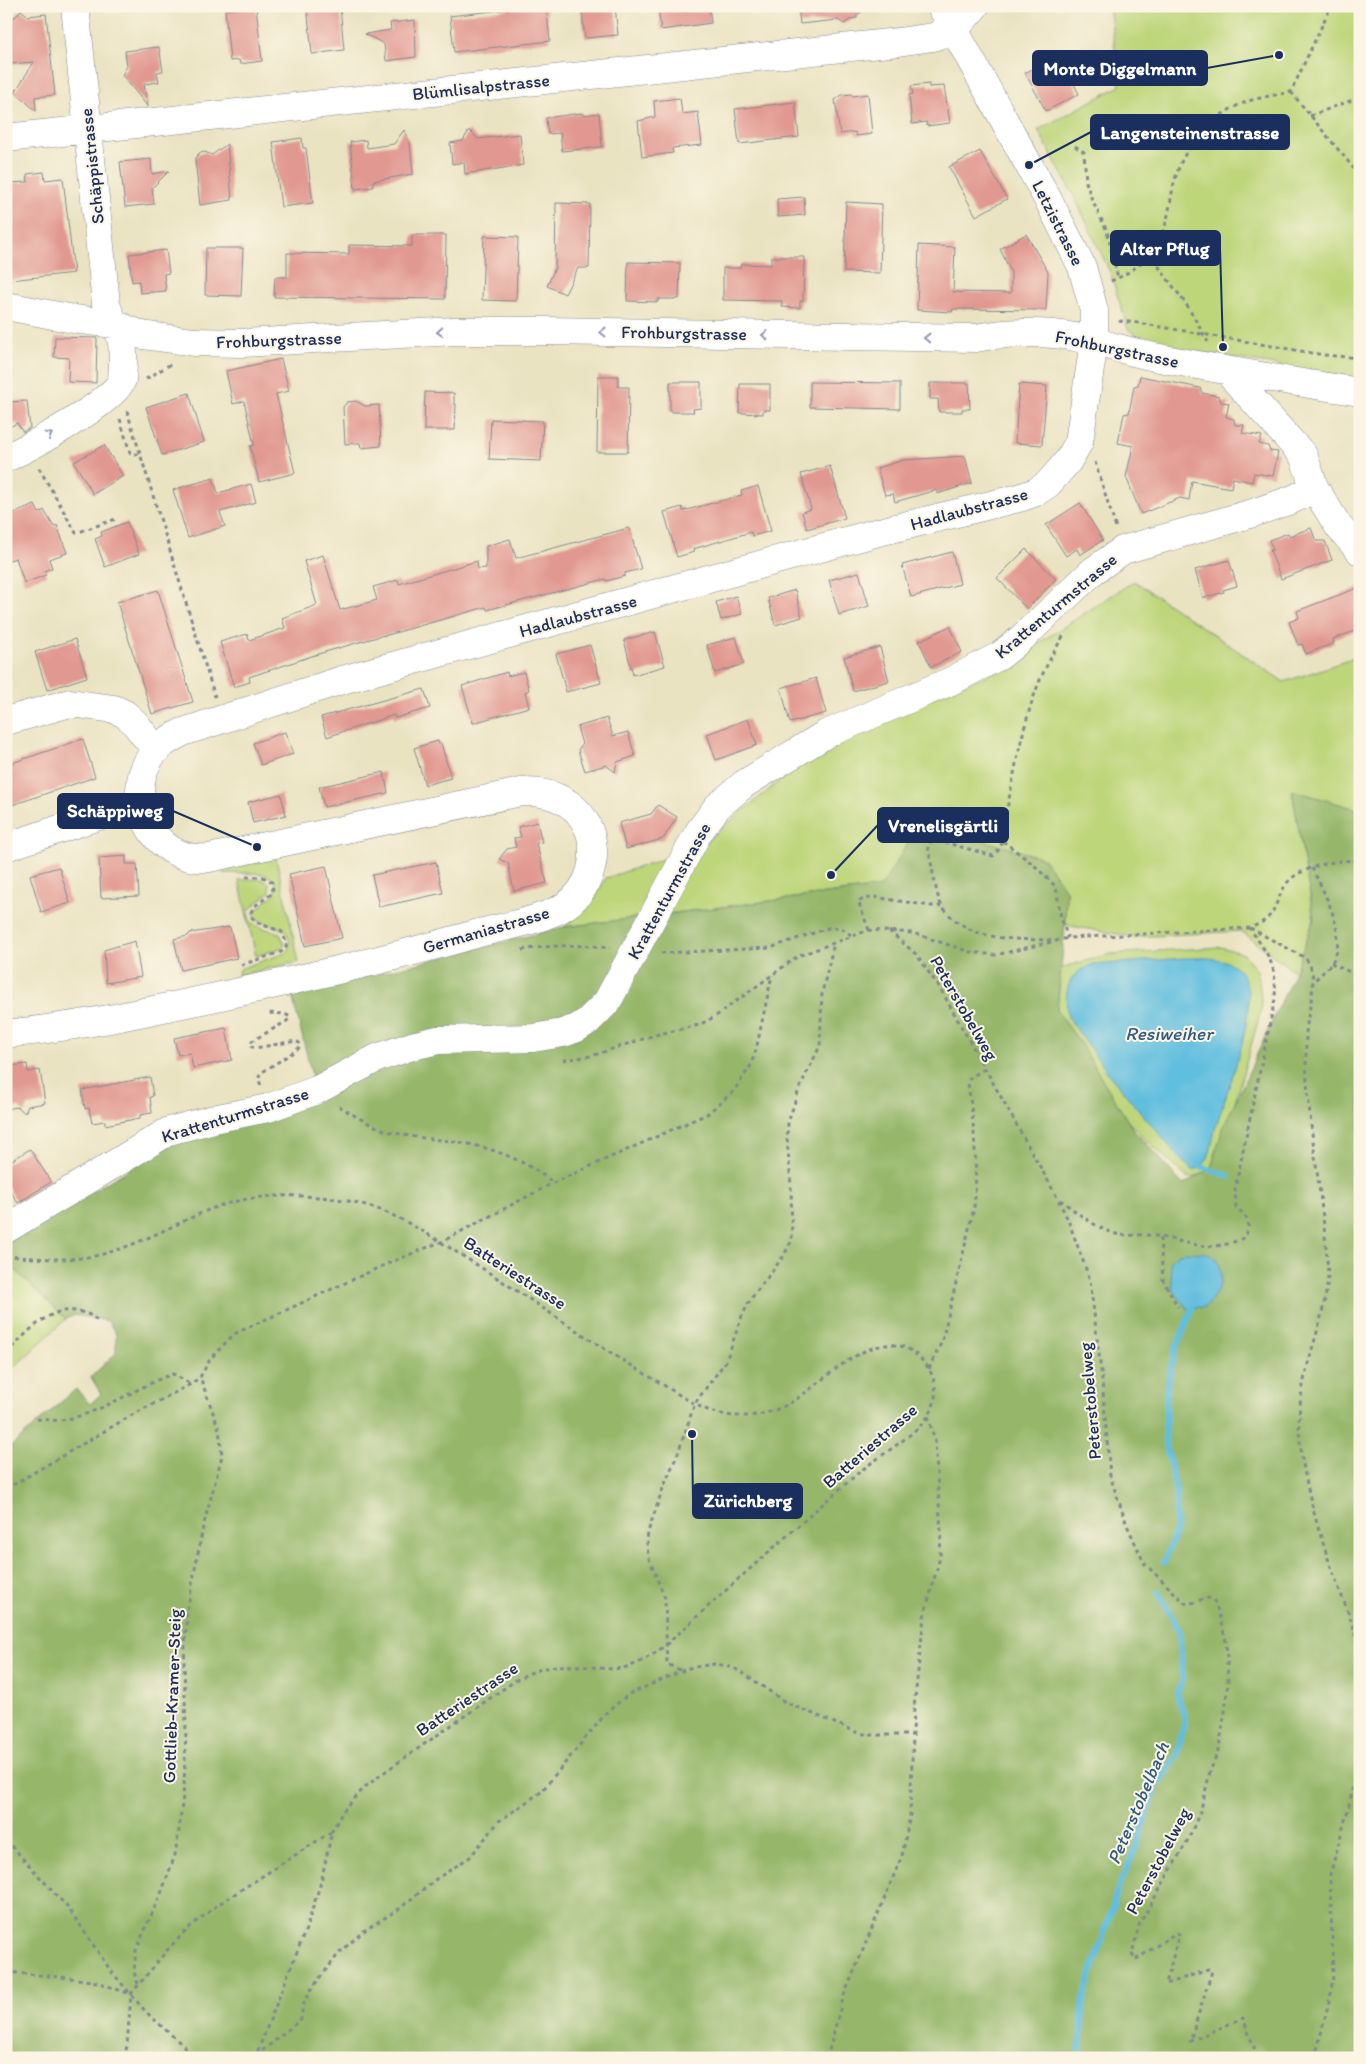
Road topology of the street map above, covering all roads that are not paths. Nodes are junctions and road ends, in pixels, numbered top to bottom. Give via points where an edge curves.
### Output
1 (75, 6) edge
2 (941, 6) edge
3 (974, 6) edge
4 (954, 30) junction
5 (88, 129) junction
6 (6, 138) edge
7 (6, 306) edge
8 (114, 324) junction
9 (1094, 342) junction
10 (1227, 371) junction
11 (1360, 392) edge
12 (17, 453) edge
13 (1315, 489) junction
14 (1360, 551) edge
15 (6, 721) edge
16 (156, 750) junction
17 (140, 802) junction
18 (6, 847) edge
19 (6, 1034) edge
20 (6, 1229) edge

1 - 5 street, Schäppistrasse
2 - 4 street, Letzistrasse
3 - 4 street
4 - 5 street, Blümlisalpstrasse via 898,42
4 - 9 street, Letzistrasse via 1082,267 1094,310
5 - 6 street, Blümlisalpstrasse
5 - 8 street, Schäppistrasse via 106,304
7 - 8 street, Frohburgstrasse
9 -> 8 street, Frohburgstrasse via 1055,335 999,333 976,338 537,331 455,332 242,344 142,335
12 -> 8 street, Schäppistrasse via 77,418 120,386 122,343
9 - 10 street, Frohburgstrasse via 1127,352
9 - 16 street, Hadlaubstrasse via 1079,442 1059,473 1036,492 875,533 342,680 183,732
10 - 11 street, Frohburgstrasse
10 - 13 street via 1303,455
13 - 14 street
13 - 20 street, Krattenturmstrasse via 1253,513 1123,550 1093,572 1001,656 826,734 744,784 717,807 698,833 607,1002 599,1012 576,1028 533,1038 438,1040 412,1046 377,1058 317,1090 268,1097 218,1118 169,1131
15 - 16 street via 70,704 114,708 134,722
16 - 17 street, Hadlaubstrasse via 147,762 140,785
17 - 18 street
17 - 19 street, Germaniastrasse via 147,824 158,840 177,853 199,859 538,791 558,797 579,813 590,833 594,857 590,875 580,893 564,907 546,914 440,944 237,993 83,1025

